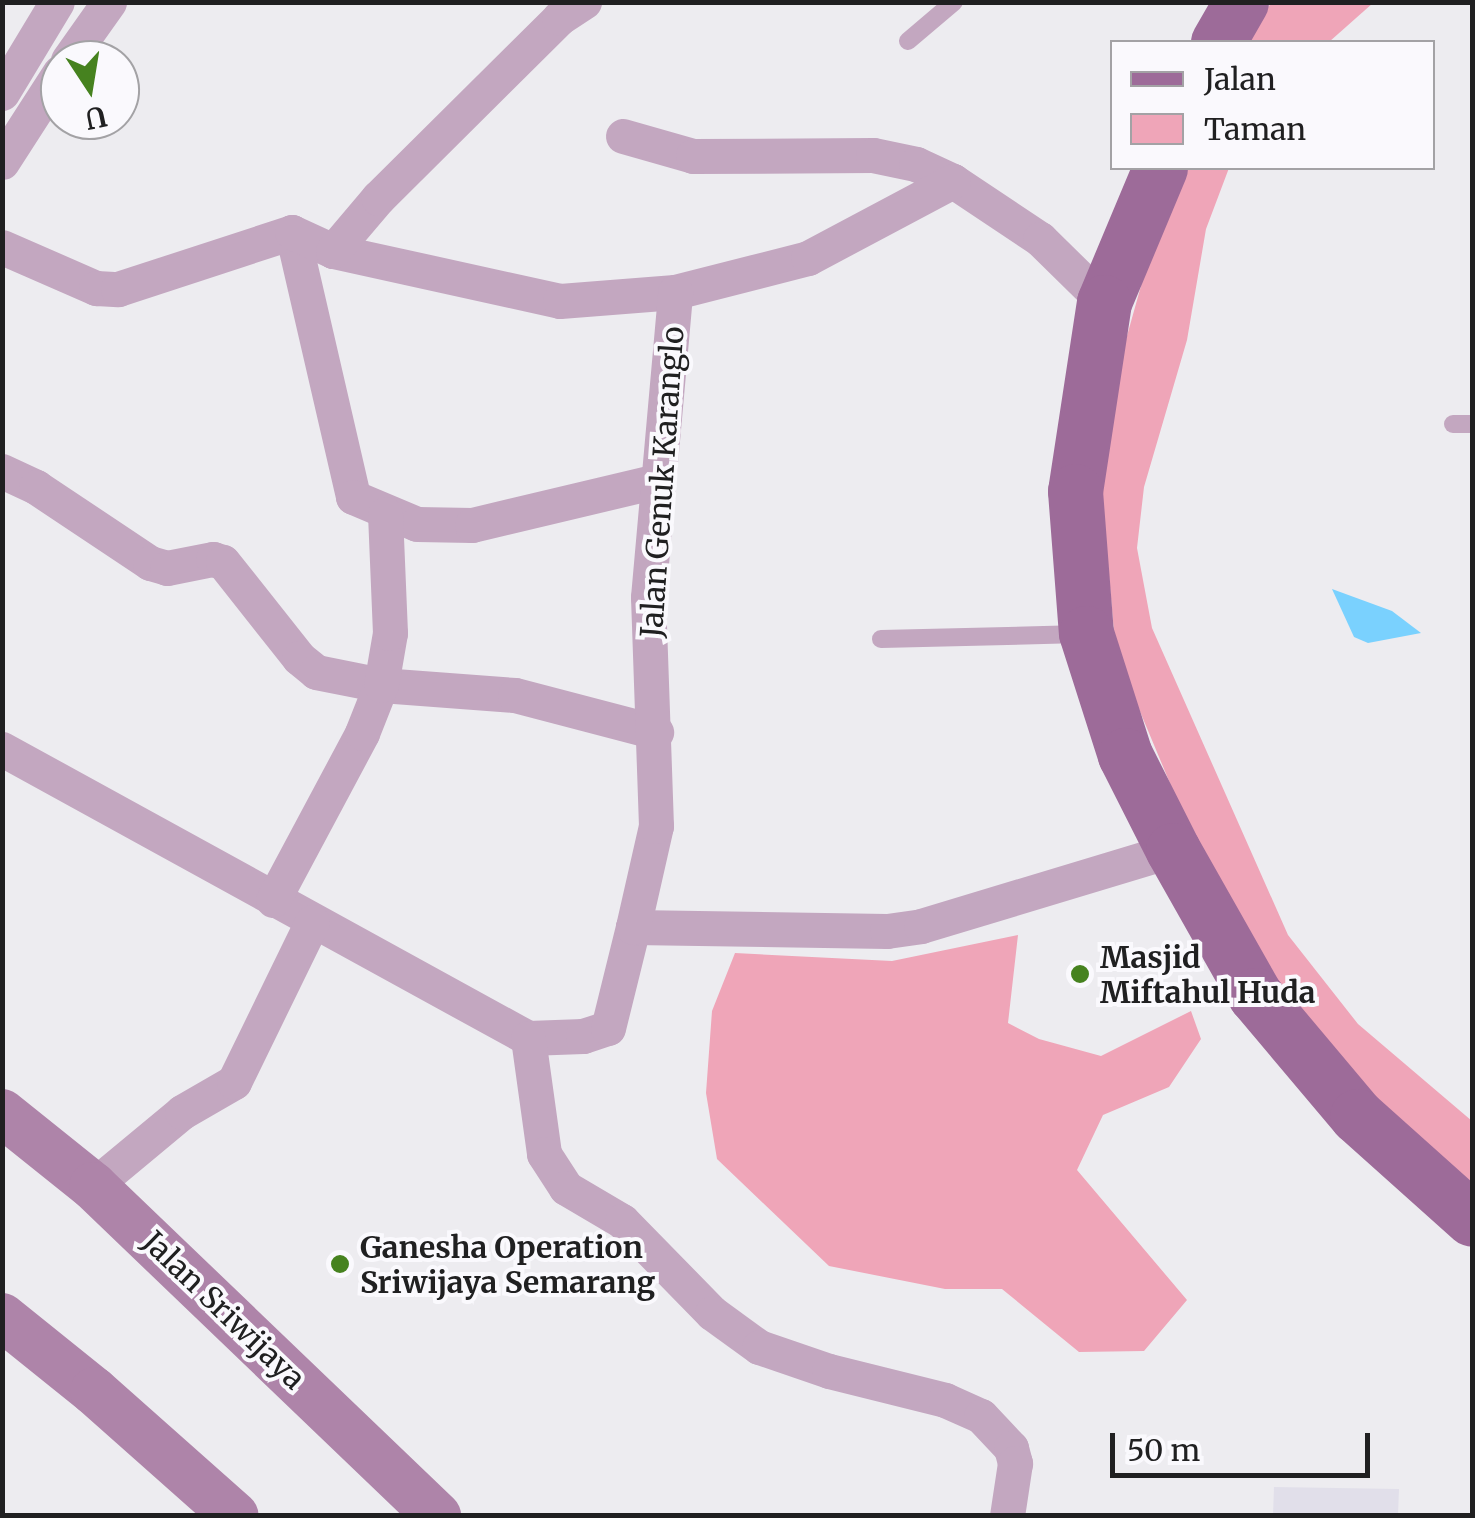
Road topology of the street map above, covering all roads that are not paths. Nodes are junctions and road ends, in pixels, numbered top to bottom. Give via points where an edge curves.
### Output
1 (57, 2) edge
2 (109, 2) edge
3 (584, 2) edge
4 (954, 2) edge
5 (82, 40) edge
6 (908, 41) dead end
7 (2, 92) edge
8 (40, 103) edge
9 (623, 136) dead end
10 (2, 162) edge
11 (1159, 170) edge
12 (953, 181) junction
13 (292, 232) junction
14 (2, 247) edge
15 (333, 250) junction
16 (675, 292) junction
17 (1104, 302) junction
18 (1453, 424) dead end
19 (1472, 424) edge
20 (2, 471) edge
21 (656, 481) junction
22 (385, 514) junction
23 (1086, 633) junction
24 (880, 639) dead end
25 (382, 685) junction
26 (656, 732) junction
27 (2, 749) edge
28 (1172, 850) junction
29 (272, 900) junction
30 (312, 922) junction
31 (633, 927) junction
32 (528, 1038) junction
33 (2, 1113) edge
34 (94, 1186) junction
35 (1472, 1219) edge
36 (2, 1318) edge
37 (2, 1359) edge
38 (203, 1516) edge
39 (235, 1516) edge
40 (437, 1516) edge
41 (1007, 1516) edge

1 - 7 street
2 - 5 street
3 - 15 street via 559,18
4 - 6 lane
8 - 10 street
9 - 12 street via 694,156 873,155
11 - 17 main road
12 - 16 street, Jalan Genuk Karanglo via 808,258
12 - 17 street via 1040,240
13 - 14 street via 118,289 96,288
13 - 15 street, Jalan Genuk Karanglo
13 - 22 street via 346,482 352,496
15 - 16 street, Jalan Genuk Karanglo via 560,301
16 - 21 street, Jalan Genuk Karanglo
17 - 23 main road via 1075,490
18 - 19 lane
20 - 25 street via 150,563 168,568 223,562 307,666
21 - 22 street via 472,525 417,524
21 - 26 street, Jalan Genuk Karanglo via 648,596
22 - 25 street via 390,633
23 - 24 lane
23 - 28 main road via 1125,755
25 - 26 street via 515,694
25 - 29 street
26 - 31 street, Jalan Genuk Karanglo via 656,826
27 - 29 street
28 - 31 street via 887,931
28 - 35 main road via 1240,971 1287,1035 1357,1116
29 - 30 street
30 - 32 street
30 - 34 street via 234,1082 182,1112
31 - 32 street, Jalan Genuk Karanglo via 608,1028
32 - 41 street via 544,1154 566,1188 642,1236 712,1313 758,1347 981,1416 1011,1448
33 - 34 main road, Jalan Sriwijaya
34 - 40 main road, Jalan Sriwijaya
36 - 39 main road
37 - 38 main road

